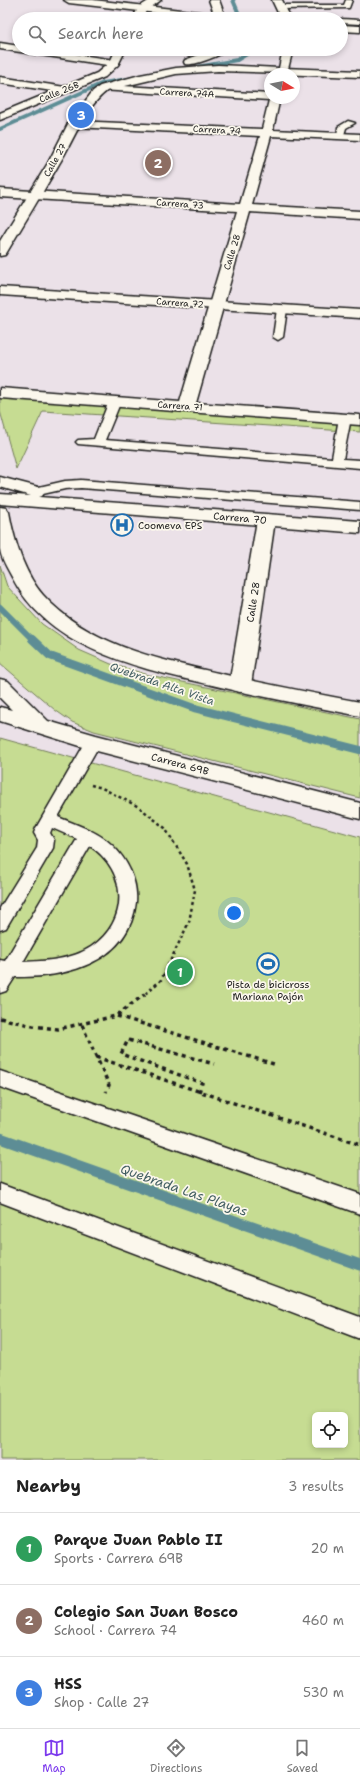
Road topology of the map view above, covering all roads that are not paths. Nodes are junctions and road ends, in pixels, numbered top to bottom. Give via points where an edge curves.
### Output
1 (69, 0) edge
2 (101, 0) edge
3 (156, 0) edge
4 (214, 0) edge
5 (349, 0) edge
6 (320, 3) edge
7 (279, 4) edge
8 (144, 7) junction
9 (141, 12) edge
10 (179, 12) edge
11 (218, 12) edge
12 (348, 23) edge
13 (358, 26) edge
14 (348, 27) edge
15 (0, 46) edge
16 (12, 48) edge
17 (66, 56) edge
18 (120, 56) edge
19 (207, 56) edge
20 (286, 56) edge
21 (118, 64) junction
22 (144, 66) dead end
23 (283, 68) edge
24 (264, 71) edge
25 (300, 72) edge
26 (360, 74) edge
27 (0, 80) edge
28 (104, 88) junction
29 (65, 90) junction
30 (264, 97) edge
31 (274, 104) edge
32 (1, 115) edge
33 (351, 123) dead end
34 (74, 124) junction
35 (268, 132) junction
36 (340, 136) junction
37 (360, 137) edge
38 (0, 193) edge
39 (35, 195) junction
40 (245, 208) junction
41 (360, 215) edge
42 (0, 252) edge
43 (0, 291) edge
44 (216, 305) junction
45 (282, 310) junction
46 (360, 314) edge
47 (278, 337) dead end
48 (0, 393) edge
49 (115, 401) junction
50 (187, 406) junction
51 (352, 419) edge
52 (82, 442) dead end
53 (98, 443) junction
54 (337, 462) junction
55 (360, 464) edge
56 (0, 482) edge
57 (34, 492) junction
58 (0, 499) edge
59 (83, 506) junction
60 (360, 506) edge
61 (0, 512) edge
62 (266, 520) junction
63 (360, 527) edge
64 (240, 685) junction
65 (0, 686) edge
66 (360, 709) edge
67 (0, 714) edge
68 (40, 726) junction
69 (93, 742) junction
70 (360, 811) edge
71 (48, 820) junction
72 (87, 836) junction
73 (0, 923) edge
74 (5, 969) edge
75 (0, 986) edge
76 (0, 1079) edge
77 (0, 1193) edge
78 (360, 1204) edge
79 (360, 1328) edge

1 - 8 street
2 - 8 street
3 - 8 street
4 - 11 street
5 - 6 lane via 347,6
6 - 7 lane
8 - 9 street
8 - 10 street
12 - 13 lane
13 - 14 street
15 - 16 street
17 - 21 street
18 - 21 street
19 - 22 street via 179,64
20 - 23 street
21 - 29 street, Calle 26B
24 - 28 street via 218,68 157,74
25 - 26 street
27 - 29 street
28 - 30 street, Carrera 74A
28 - 34 street, Calle 27 via 97,93
29 - 32 street, Calle 26B
31 - 35 street, Calle 28
33 - 36 lane via 342,127
34 - 35 street, Carrera 74
34 - 39 street, Calle 27
35 - 36 street, Carrera 74
35 - 40 street, Calle 28
36 - 37 street, Carrera 74
38 - 39 street, Carrera 73
39 - 40 street, Carrera 73
39 - 42 street, Calle 27
40 - 41 street, Carrera 73
40 - 44 street, Calle 28
43 - 44 street, Carrera 72
44 - 45 street, Carrera 72
44 - 50 street, Calle 28
45 - 46 street, Carrera 72
45 - 47 lane
48 - 49 street, Carrera 71
49 - 50 street, Carrera 71
49 - 53 lane
50 - 51 street, Carrera 71
51 - 54 lane
52 - 53 lane
53 - 54 lane
54 - 55 lane
56 - 57 street
57 - 59 street
57 - 60 lane via 81,484
58 - 59 street, Carrera 70
59 - 62 street, Carrera 70
61 - 64 street via 17,572 37,600 67,626 104,646 156,665
62 - 63 street, Carrera 70
62 - 64 street, Calle 28
64 - 66 street
65 - 68 street
67 - 68 street, Carrera 69B
68 - 69 street, Carrera 69B
69 - 70 street, Carrera 69B
69 - 71 lane
71 - 72 lane
71 - 73 lane via 42,833 46,840 45,848
72 - 74 lane
72 - 74 lane via 106,849 120,866 128,887 128,910 120,930 109,944 72,964 45,969
74 - 75 lane
76 - 78 lane
77 - 79 lane

